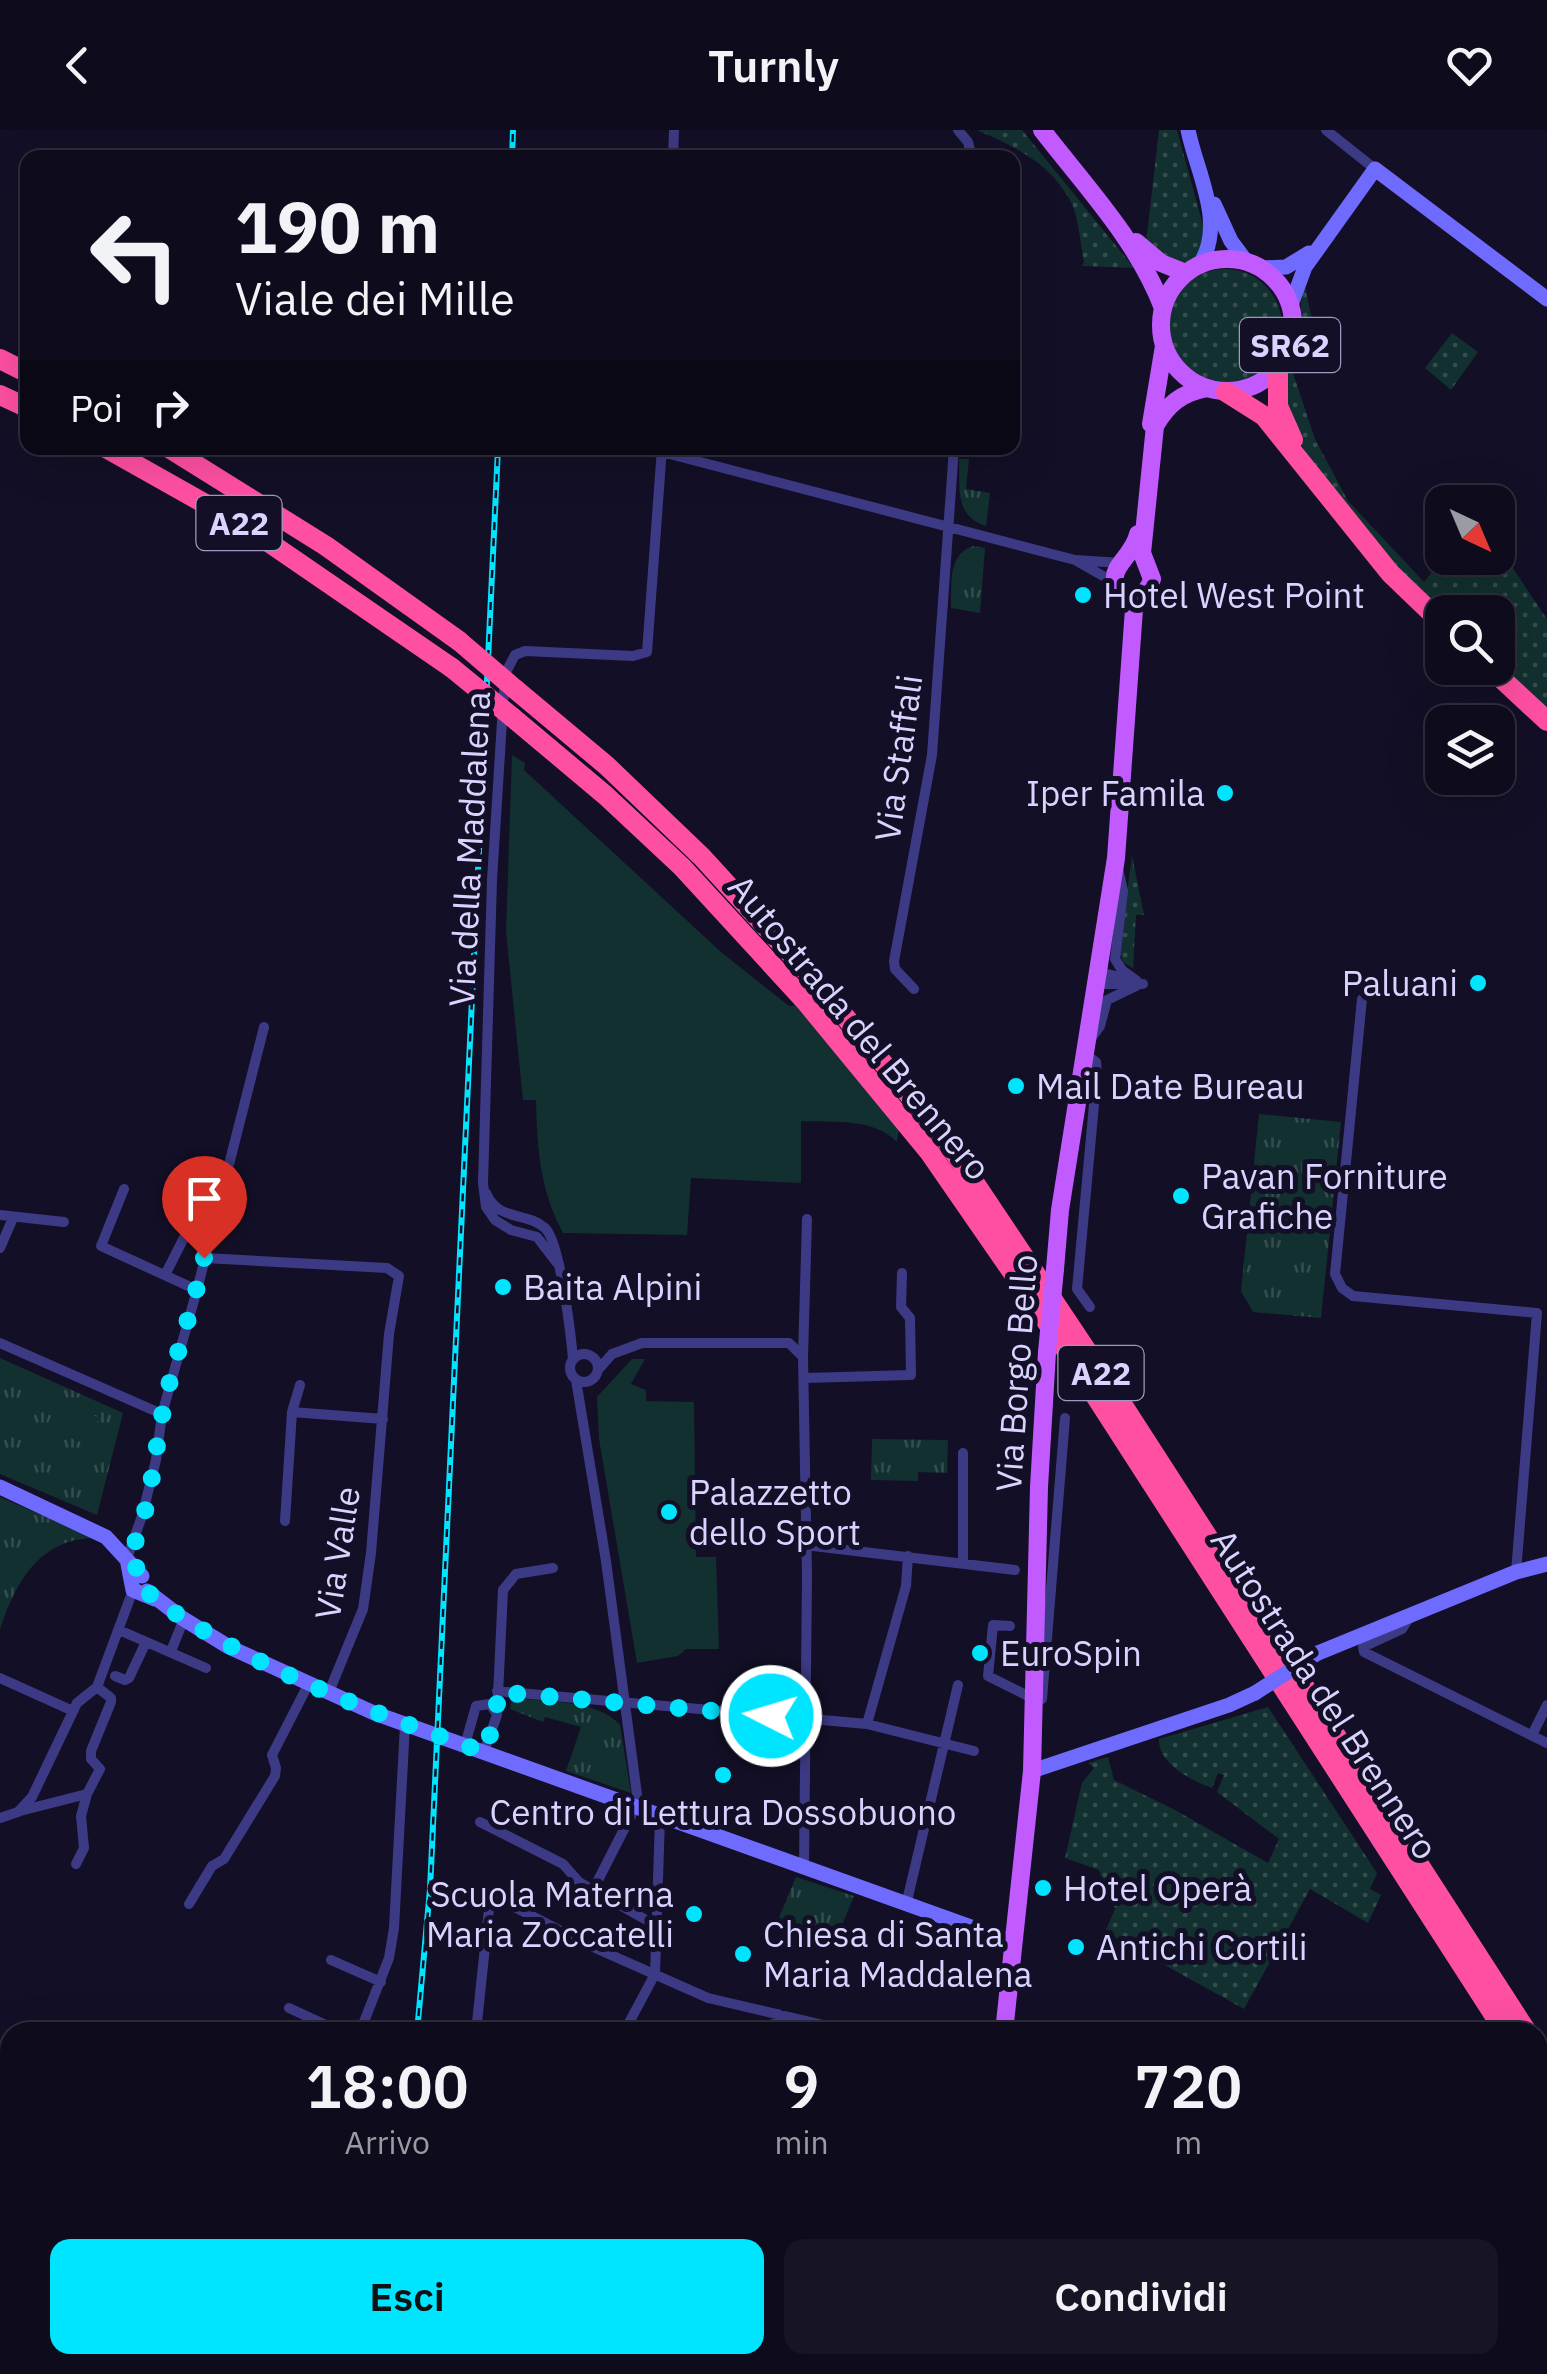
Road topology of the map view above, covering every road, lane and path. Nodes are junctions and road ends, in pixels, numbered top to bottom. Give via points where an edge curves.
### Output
1 (1042, 130) edge
2 (1188, 130) edge
3 (1326, 130) edge
4 (1376, 169) junction
5 (1200, 176) junction
6 (1120, 228) junction
7 (1328, 232) junction
8 (1254, 265) junction
9 (1193, 269) junction
10 (1547, 299) edge
11 (1291, 304) junction
12 (1163, 308) junction
13 (1164, 346) junction
14 (1278, 369) junction
15 (1216, 390) junction
16 (118, 455) edge
17 (180, 455) edge
18 (662, 455) edge
19 (681, 455) edge
20 (954, 455) edge
21 (1304, 464) junction
22 (949, 525) junction
23 (1075, 560) junction
24 (1123, 561) junction
25 (1145, 561) junction
26 (1129, 595) junction
27 (1425, 606) edge
28 (1508, 685) edge
29 (1547, 721) edge
30 (1116, 858) junction
31 (1098, 978) junction
32 (1136, 983) junction
33 (914, 989) dead end
34 (1362, 998) dead end
35 (264, 1027) dead end
36 (1085, 1050) junction
37 (124, 1190) dead end
38 (0, 1215) edge
39 (214, 1217) junction
40 (13, 1218) junction
41 (807, 1219) dead end
42 (64, 1222) dead end
43 (0, 1248) edge
44 (204, 1258) junction
45 (902, 1273) dead end
46 (166, 1275) junction
47 (197, 1290) junction
48 (1090, 1307) dead end
49 (1542, 1314) edge
50 (571, 1333) junction
51 (0, 1343) edge
52 (589, 1356) junction
53 (608, 1356) junction
54 (803, 1357) junction
55 (573, 1360) junction
56 (598, 1370) junction
57 (804, 1378) junction
58 (576, 1380) junction
59 (590, 1381) junction
60 (300, 1385) dead end
61 (582, 1405) junction
62 (292, 1412) junction
63 (162, 1414) junction
64 (1065, 1418) dead end
65 (383, 1419) junction
66 (962, 1453) dead end
67 (0, 1486) edge
68 (285, 1521) dead end
69 (804, 1545) junction
70 (908, 1556) junction
71 (127, 1558) junction
72 (963, 1563) junction
73 (1547, 1564) edge
74 (553, 1568) dead end
75 (1016, 1570) dead end
76 (1516, 1572) junction
77 (142, 1589) junction
78 (1412, 1614) junction
79 (184, 1620) junction
80 (1010, 1626) dead end
81 (119, 1630) junction
82 (146, 1642) junction
83 (171, 1651) junction
84 (206, 1668) dead end
85 (115, 1676) dead end
86 (0, 1678) edge
87 (309, 1682) junction
88 (958, 1685) dead end
89 (96, 1687) junction
90 (329, 1692) junction
91 (497, 1692) junction
92 (1034, 1702) junction
93 (624, 1704) junction
94 (1547, 1706) edge
95 (73, 1711) junction
96 (497, 1715) junction
97 (807, 1719) junction
98 (867, 1724) junction
99 (405, 1725) junction
100 (1532, 1736) junction
101 (1547, 1742) edge
102 (464, 1745) junction
103 (943, 1745) junction
104 (974, 1751) dead end
105 (484, 1752) junction
106 (1032, 1766) junction
107 (86, 1794) junction
108 (635, 1808) junction
109 (18, 1812) junction
110 (660, 1817) junction
111 (0, 1818) edge
112 (480, 1822) dead end
113 (76, 1864) dead end
114 (804, 1869) junction
115 (592, 1890) junction
116 (190, 1904) dead end
117 (906, 1904) junction
118 (656, 1926) junction
119 (1013, 1942) junction
120 (331, 1960) dead end
121 (655, 1974) junction
122 (381, 1982) junction
123 (289, 2008) dead end
124 (778, 2014) junction
125 (319, 2022) edge
126 (364, 2022) edge
127 (480, 2022) edge
128 (629, 2022) edge
129 (776, 2022) edge
130 (811, 2022) edge
131 (1005, 2022) edge
132 (1498, 2022) edge
133 (1521, 2022) edge

1 - 6 main road
2 - 5 street, SR62
3 - 4 street
4 - 7 street
4 - 10 street
5 - 8 street, SR62 via 1232,241
5 - 9 street, SR62 via 1212,244
6 - 9 main road via 1161,263
6 - 12 main road
7 - 8 street via 1299,261 1273,270
7 - 11 street
8 - 9 main road via 1231,258
8 - 11 main road, SR62 via 1275,278
9 - 12 main road, SR62
11 - 14 main road, SR62 via 1293,338
12 - 13 main road, Via Borgo Bello
13 - 15 main road, SR62 via 1180,372
13 - 24 main road, Via Borgo Bello via 1136,546
14 - 15 main road, Via Borgo Bello / SR62 via 1254,386
14 - 21 highway, SR62 via 1278,406
15 - 21 highway, SR62 via 1264,416
15 - 25 main road, Via Borgo Bello via 1178,398 1155,426
16 - 132 highway, Autostrada del Brennero / A22, bridge via 248,528 452,668 605,795 805,1001 930,1153 1062,1344
17 - 133 highway, Autostrada del Brennero / A22, bridge via 326,546 459,641 607,766 818,985 946,1140
18 - 50 street, Via della Maddalena via 648,652 534,650 508,664 492,880 483,1183 496,1208 545,1228 557,1251
19 - 22 street
20 - 22 street, Via Staffali
21 - 27 highway, SR62 via 1390,573
22 - 23 street
22 - 33 street, Via Staffali via 932,755 894,961
23 - 24 street
23 - 26 street
24 - 25 main road
24 - 26 main road, Via Borgo Bello via 1115,574
25 - 26 main road, Via Borgo Bello via 1152,570 1150,586
26 - 30 main road, Via Borgo Bello
28 - 29 highway
30 - 31 main road, Via Borgo Bello
30 - 32 street, Via Borgo Bello via 1123,892 1115,959
31 - 32 street
31 - 36 main road, Via Borgo Bello
32 - 36 street, Via Borgo Bello via 1107,1000
34 - 49 street via 1338,1282 1352,1296
35 - 39 street
36 - 48 street, Via Borgo Bello via 1097,1072 1076,1289
36 - 92 main road, Via Borgo Bello, bridge via 1047,1352
37 - 46 street via 101,1246
38 - 40 street
39 - 44 street
39 - 46 street via 196,1212
40 - 42 street
40 - 43 street
41 - 54 street
44 - 47 street
44 - 65 street, Via Valle via 395,1271
45 - 57 street via 911,1375
46 - 47 street
47 - 63 street
49 - 76 street
50 - 52 street, Via della Maddalena
50 - 55 street, Via della Maddalena
51 - 63 street
52 - 53 street
52 - 55 street
52 - 56 street, Via della Maddalena
53 - 54 street via 642,1343 778,1342
53 - 56 street
54 - 57 street
55 - 58 street, Via della Maddalena
56 - 59 street, Via della Maddalena
57 - 69 street
58 - 59 street
58 - 61 street, Via della Maddalena
59 - 61 street, Via della Maddalena
60 - 62 street, Via Valle
61 - 93 street, Via della Maddalena
62 - 65 street
62 - 68 street, Via Valle
63 - 71 street via 156,1460
64 - 92 street, Via Borgo Bello via 1042,1701
65 - 90 street, Via Valle via 363,1609
66 - 72 street
67 - 71 street via 96,1532
69 - 70 street
69 - 97 street
70 - 72 street
70 - 98 street via 906,1586
71 - 77 street
72 - 75 street
73 - 76 street
74 - 91 street via 507,1581
76 - 78 street
77 - 79 street
77 - 81 street
78 - 100 street via 1402,1629 1364,1652
78 - 106 street, bridge via 1318,1653 1229,1704
79 - 83 street
79 - 87 street
80 - 92 street via 993,1625 988,1676
81 - 82 street
81 - 89 street
82 - 83 street
82 - 85 street via 129,1678
83 - 84 street
86 - 95 street
87 - 90 street
87 - 116 street via 272,1755 274,1776
88 - 103 street
89 - 95 street
89 - 107 street via 110,1702 91,1751 100,1769
90 - 99 street
91 - 93 street
91 - 96 street
92 - 106 main road, Via Borgo Bello
93 - 97 street
93 - 108 street, Via della Maddalena
94 - 100 street
95 - 109 street
96 - 102 street via 490,1704 476,1706
96 - 105 street
97 - 98 street
97 - 114 street
98 - 103 street
99 - 102 street
99 - 122 street via 394,1928
100 - 101 street
102 - 105 street
103 - 104 street
103 - 117 street
105 - 108 street
106 - 119 main road, Via Borgo Bello
107 - 109 street
107 - 113 street via 84,1848
108 - 110 street
108 - 115 street
109 - 111 street
110 - 114 street
110 - 118 street
112 - 115 street via 562,1864
114 - 117 street
115 - 118 street
117 - 119 street
118 - 121 street
119 - 131 main road, Via Borgo Bello
120 - 122 street
121 - 124 street via 708,1998
121 - 127 street via 499,1898 489,1909
121 - 128 street
122 - 126 street
123 - 125 street
124 - 129 street
124 - 130 street

